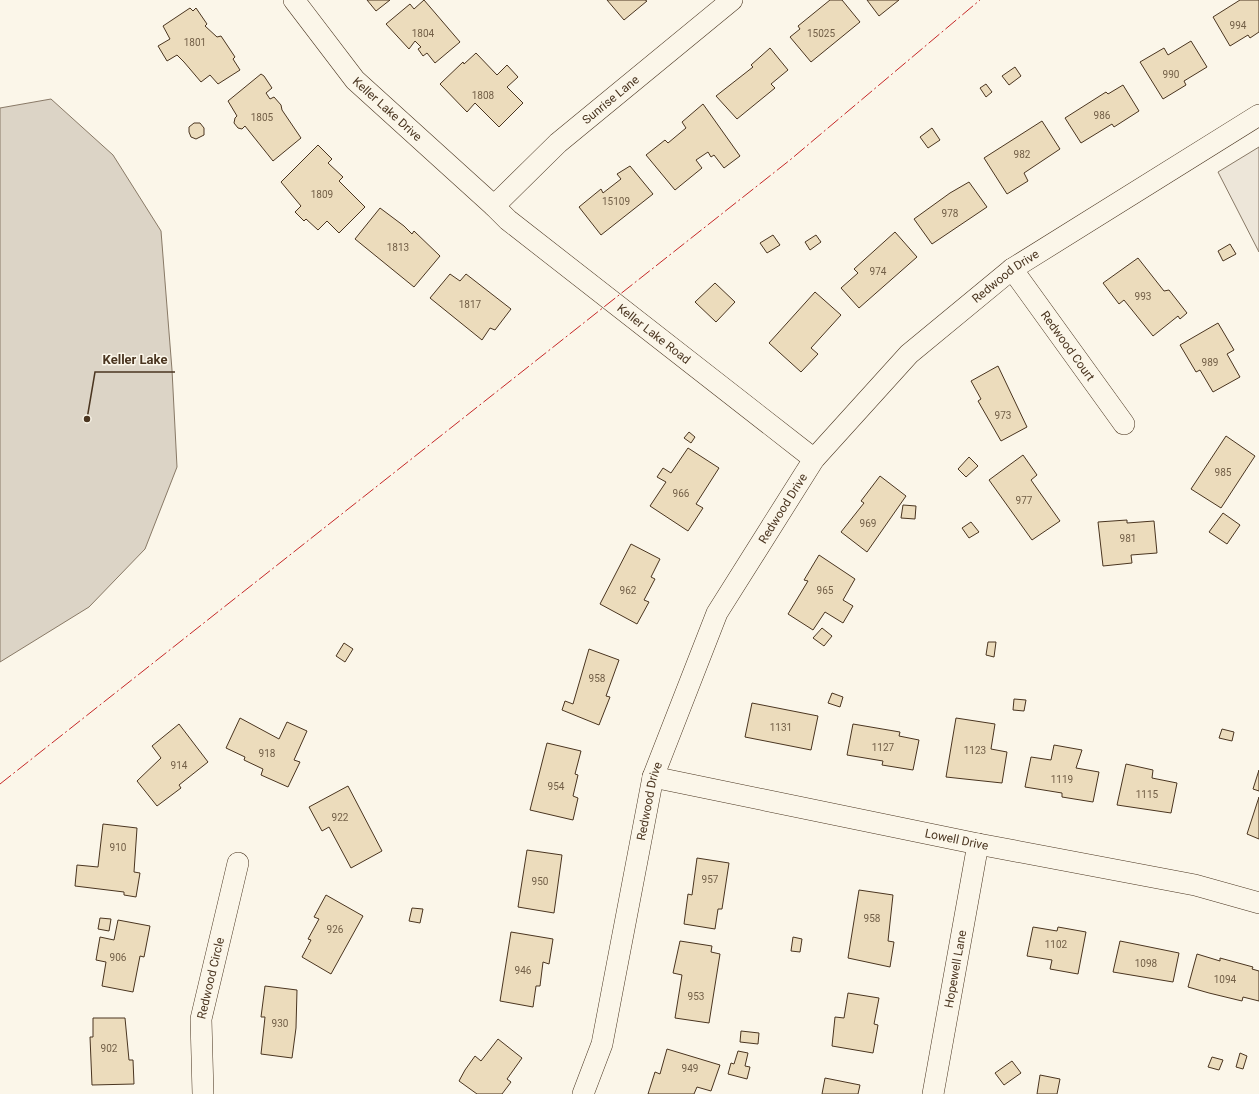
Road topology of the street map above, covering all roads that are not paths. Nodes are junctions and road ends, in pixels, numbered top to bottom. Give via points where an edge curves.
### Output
1 (294, 0) edge
2 (732, 0) edge
3 (1259, 115) edge
4 (494, 206) junction
5 (1012, 269) junction
6 (1124, 424) dead end
7 (814, 459) junction
8 (653, 777) junction
9 (978, 844) junction
10 (238, 864) dead end
11 (1259, 903) edge
12 (203, 1094) edge
13 (583, 1094) edge
14 (933, 1094) edge

1 - 4 street, Keller Lake Drive via 355,80
2 - 4 street, Sunrise Lane via 558,143
3 - 5 street, Redwood Drive
4 - 7 street, Keller Lake Road via 508,220
5 - 6 street, Redwood Court
5 - 7 street, Redwood Drive via 909,354
7 - 8 street, Redwood Drive via 717,613
8 - 9 street, Lowell Drive
8 - 13 street, Redwood Drive via 602,1044
9 - 11 street, Lowell Drive via 1195,885
9 - 14 street, Hopewell Lane
10 - 12 street, Redwood Circle via 201,1019

